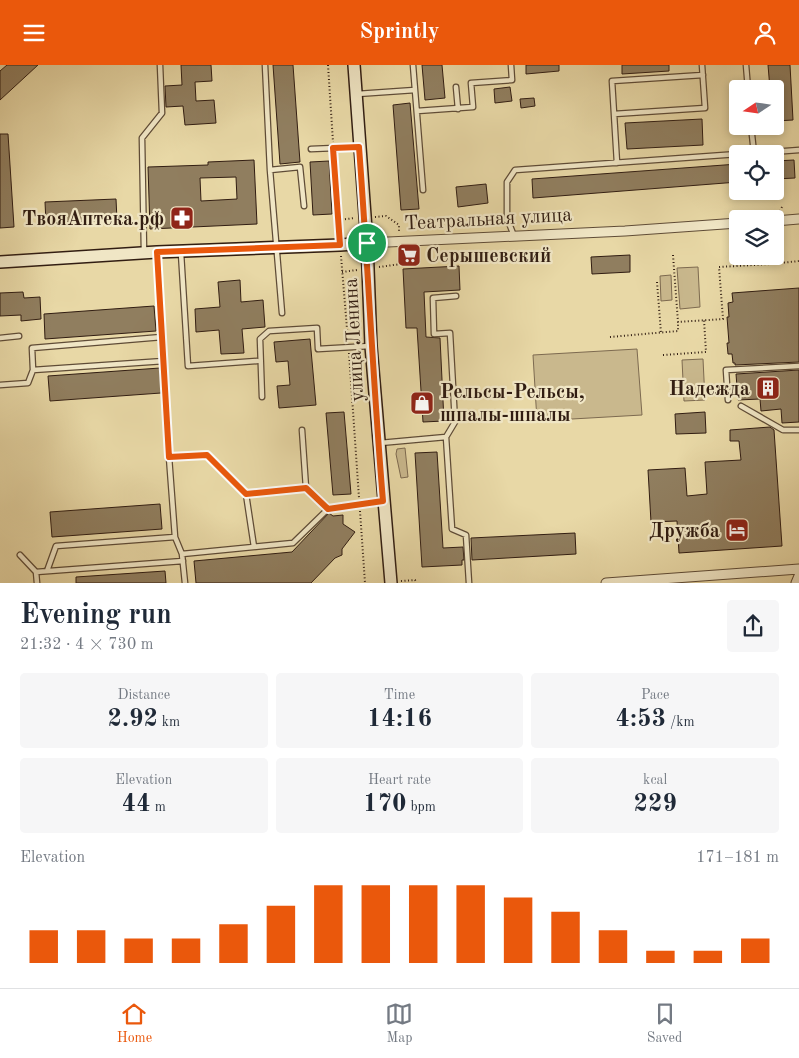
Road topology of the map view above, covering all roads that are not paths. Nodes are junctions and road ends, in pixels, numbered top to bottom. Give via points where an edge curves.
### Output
1 (160, 65) edge
2 (265, 65) edge
3 (354, 65) edge
4 (413, 65) edge
5 (511, 65) edge
6 (702, 65) edge
7 (746, 65) edge
8 (703, 75) junction
9 (747, 80) edge
10 (456, 87) dead end
11 (415, 90) junction
12 (355, 95) junction
13 (458, 109) junction
14 (417, 111) junction
15 (614, 114) junction
16 (359, 147) junction
17 (311, 149) dead end
18 (799, 150) edge
19 (784, 151) edge
20 (729, 155) edge
21 (617, 163) junction
22 (270, 170) junction
23 (423, 190) dead end
24 (304, 206) dead end
25 (799, 219) edge
26 (784, 220) edge
27 (729, 224) edge
28 (514, 236) junction
29 (367, 243) junction
30 (276, 247) junction
31 (180, 251) junction
32 (157, 252) junction
33 (144, 253) junction
34 (0, 262) edge
35 (456, 296) dead end
36 (282, 313) dead end
37 (18, 335) dead end
38 (162, 337) junction
39 (0, 338) edge
40 (371, 346) junction
41 (164, 361) junction
42 (257, 361) dead end
43 (799, 365) edge
44 (33, 370) junction
45 (0, 385) edge
46 (262, 397) dead end
47 (728, 400) dead end
48 (741, 406) dead end
49 (799, 429) edge
50 (302, 430) dead end
51 (446, 437) junction
52 (378, 443) junction
53 (169, 457) junction
54 (306, 488) junction
55 (246, 494) junction
56 (383, 501) junction
57 (328, 509) junction
58 (175, 537) junction
59 (254, 547) junction
60 (182, 554) junction
61 (20, 555) dead end
62 (183, 561) junction
63 (799, 569) edge
64 (47, 571) junction
65 (36, 572) junction
66 (799, 576) edge
67 (36, 583) edge
68 (185, 583) edge
69 (391, 583) edge
70 (469, 583) edge
71 (606, 583) edge
72 (796, 583) edge

1 - 33 lane via 162,113 142,138
2 - 22 lane
3 - 12 main road, улица Ленина
4 - 11 lane
5 - 13 lane via 512,80 470,83 472,107
6 - 8 lane
7 - 9 lane
8 - 15 lane via 612,81
8 - 15 lane via 705,108
10 - 13 lane
11 - 12 lane
11 - 14 lane
12 - 16 main road, улица Ленина
13 - 14 lane
14 - 23 lane
15 - 21 lane
16 - 17 lane
16 - 29 main road, улица Ленина
18 - 19 lane
20 - 21 lane
21 - 28 lane via 515,170 507,182 507,218
22 - 24 lane via 300,167
22 - 30 lane
25 - 26 street
27 - 28 street, Театральная улица
28 - 29 street, Театральная улица
29 - 30 main road, Театральная улица
29 - 40 main road, улица Ленина
30 - 31 main road, Театральная улица
30 - 36 lane
31 - 32 main road, Театральная улица
31 - 42 lane via 188,367
32 - 33 main road, Театральная улица
32 - 38 lane
33 - 34 main road, Театральная улица
35 - 51 lane via 433,298 434,334 450,333 456,422
37 - 39 lane
38 - 41 lane
38 - 44 lane via 32,347
40 - 46 lane via 318,349 317,328 269,331 260,339
40 - 52 main road, улица Ленина
41 - 44 lane
41 - 53 lane
43 - 47 lane via 726,370
44 - 45 lane via 28,383
48 - 49 lane via 783,430
50 - 54 lane
51 - 52 lane
51 - 70 lane via 452,529 466,535
52 - 56 main road, улица Ленина
53 - 55 lane via 207,455
53 - 58 lane
54 - 55 lane
54 - 57 lane
55 - 59 lane
56 - 57 lane
56 - 69 main road, улица Ленина
57 - 59 lane via 293,543
58 - 60 lane
58 - 64 lane via 56,546
59 - 60 lane
60 - 62 lane
61 - 65 lane
62 - 64 lane
62 - 68 lane
63 - 71 street
64 - 65 lane
65 - 67 lane
66 - 72 street

